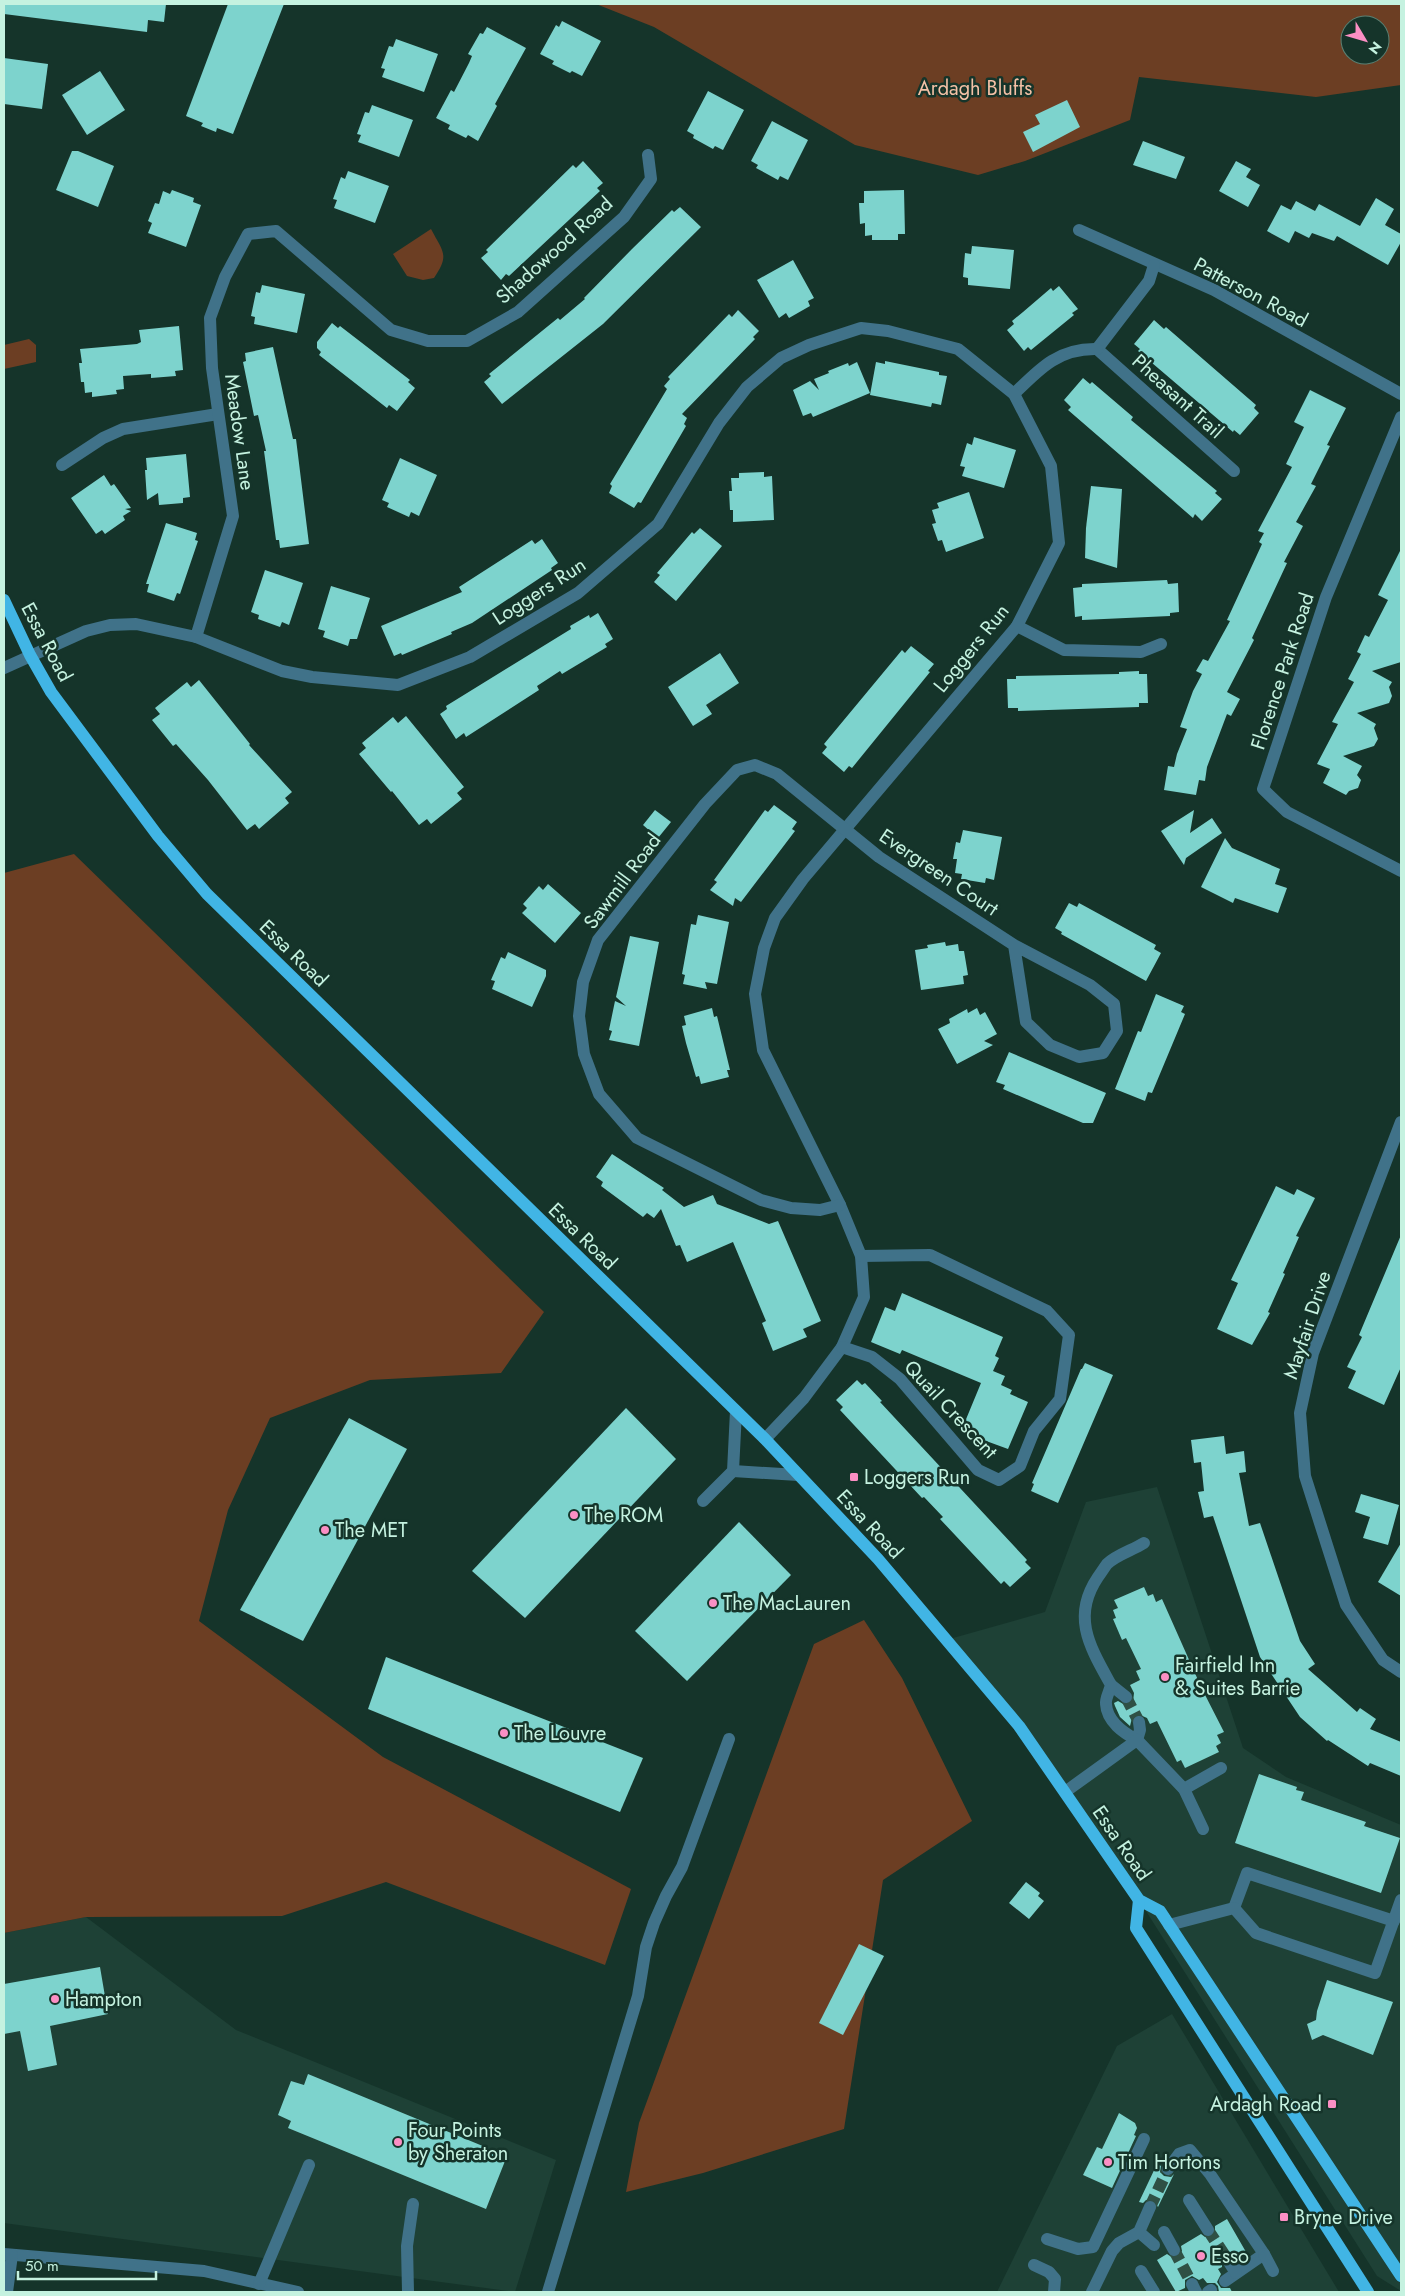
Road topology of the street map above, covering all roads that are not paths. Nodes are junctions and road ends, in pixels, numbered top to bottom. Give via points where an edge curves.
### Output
1 (648, 155) dead end
2 (1080, 230) dead end
3 (248, 234) joint
4 (1154, 265) junction
5 (1097, 349) junction
6 (1014, 394) junction
7 (1401, 394) edge
8 (218, 414) junction
9 (1401, 417) edge
10 (62, 465) dead end
11 (1234, 471) dead end
12 (4, 600) edge
13 (1017, 626) junction
14 (196, 638) junction
15 (1161, 644) dead end
16 (30, 655) junction
17 (4, 668) edge
18 (845, 828) junction
19 (1401, 871) edge
20 (1014, 945) junction
21 (1401, 1122) edge
22 (840, 1205) junction
23 (862, 1256) junction
24 (842, 1347) junction
25 (736, 1411) junction
26 (765, 1440) junction
27 (733, 1471) junction
28 (798, 1475) junction
29 (703, 1501) dead end
30 (1144, 1543) dead end
31 (1401, 1672) edge
32 (1111, 1685) junction
33 (1126, 1697) tunnel mouth
34 (1139, 1722) tunnel mouth
35 (729, 1739) dead end
36 (1137, 1740) junction
37 (1221, 1768) dead end
38 (1184, 1789) junction
39 (1064, 1792) junction
40 (1202, 1829) dead end
41 (1139, 1900) junction
42 (1401, 1900) edge
43 (1234, 1908) junction
44 (1394, 1921) junction
45 (1169, 1925) junction
46 (1144, 2139) dead end
47 (309, 2165) dead end
48 (1168, 2169) tunnel mouth
49 (1189, 2200) dead end
50 (413, 2204) dead end
51 (1150, 2207) tunnel mouth
52 (1208, 2230) tunnel mouth
53 (1139, 2232) junction
54 (1164, 2232) dead end
55 (1047, 2239) dead end
56 (1154, 2245) dead end
57 (1174, 2250) tunnel mouth
58 (8, 2254) edge
59 (1264, 2254) junction
60 (1034, 2265) dead end
61 (1141, 2271) dead end
62 (1273, 2271) dead end
63 (1230, 2272) dead end
64 (1401, 2276) edge
65 (259, 2284) junction
66 (7, 2292) edge
67 (298, 2292) edge
68 (408, 2292) edge
69 (548, 2292) edge
70 (1054, 2292) edge
71 (1092, 2292) edge
72 (1154, 2292) edge
73 (1368, 2292) edge

1 - 3 street, Shadowood Road via 651,179 624,217 518,312 467,341 428,341 391,330 276,231
2 - 4 street, Patterson Road
3 - 8 street, Meadow Lane via 210,318
4 - 5 street via 1147,286
4 - 7 street, Patterson Road via 1214,290
5 - 6 street via 1078,348 1057,358 1033,374
5 - 11 street, Pheasant Trail
6 - 13 street, Loggers Run via 1051,466 1059,544
6 - 14 street, Loggers Run via 958,349 888,331 861,328 781,358 747,387 719,423 658,524 578,593 470,657 398,685 312,678 282,671
8 - 10 street via 123,429
8 - 14 street, Meadow Lane via 234,516
9 - 19 street, Florence Park Road via 1326,597 1263,789 1287,812
12 - 16 main road, Essa Road
13 - 15 street via 1064,650 1141,652
13 - 18 street, Loggers Run
14 - 16 street, Loggers Run via 136,624 110,625 86,631
16 - 17 street, Loggers Run
16 - 25 main road, Essa Road via 51,692 152,828 207,894
18 - 20 street, Evergreen Court via 879,857
18 - 22 street, Loggers Run via 775,918 764,948 755,994 763,1050
18 - 22 street, Sawmill Road via 778,774 755,765 737,770 705,804 598,940 583,982 578,1016 584,1054 599,1094 637,1138 761,1200 791,1208 820,1210
20 - 20 street, Evergreen Court via 1026,1022 1050,1044 1079,1057 1103,1053 1117,1032 1114,1004 1090,986
21 - 31 street, Mayfair Drive via 1313,1352 1300,1412 1305,1476 1346,1605 1383,1660
22 - 23 street, Loggers Run
23 - 24 street, Loggers Run via 864,1297
23 - 24 street, Quail Crescent via 930,1255 1047,1311 1069,1335 1060,1399 1034,1431 1020,1466 999,1480 978,1470 900,1379 872,1357
24 - 26 street, Loggers Run via 804,1398
25 - 26 main road, Essa Road
25 - 27 street
26 - 28 main road, Essa Road
27 - 28 street
27 - 29 street
28 - 39 main road, Essa Road via 878,1559 1013,1718
30 - 32 street via 1108,1564 1090,1590 1084,1609 1090,1645
32 - 33 street
32 - 36 street via 1106,1704 1115,1725
34 - 36 street
35 - 69 street via 682,1867 666,1896 646,1947 638,1996
36 - 38 street
36 - 39 street
37 - 38 street
38 - 40 street
39 - 41 main road, Essa Road
41 - 45 main road, Essa Road via 1160,1911
41 - 73 main road, Essa Road via 1136,1928
42 - 44 street
43 - 44 street via 1247,1873
43 - 44 street via 1256,1933 1375,1973
43 - 45 street
45 - 64 main road, Essa Road
46 - 55 street via 1093,2247 1078,2250
47 - 65 street
48 - 59 street via 1179,2154 1190,2150
49 - 52 street
50 - 68 street via 407,2246
51 - 53 street
53 - 56 street
53 - 71 street via 1119,2243 1112,2251
54 - 57 street
58 - 65 street via 204,2271
58 - 66 street
59 - 62 street
59 - 63 street
60 - 70 street via 1055,2279
61 - 72 street
65 - 67 street

